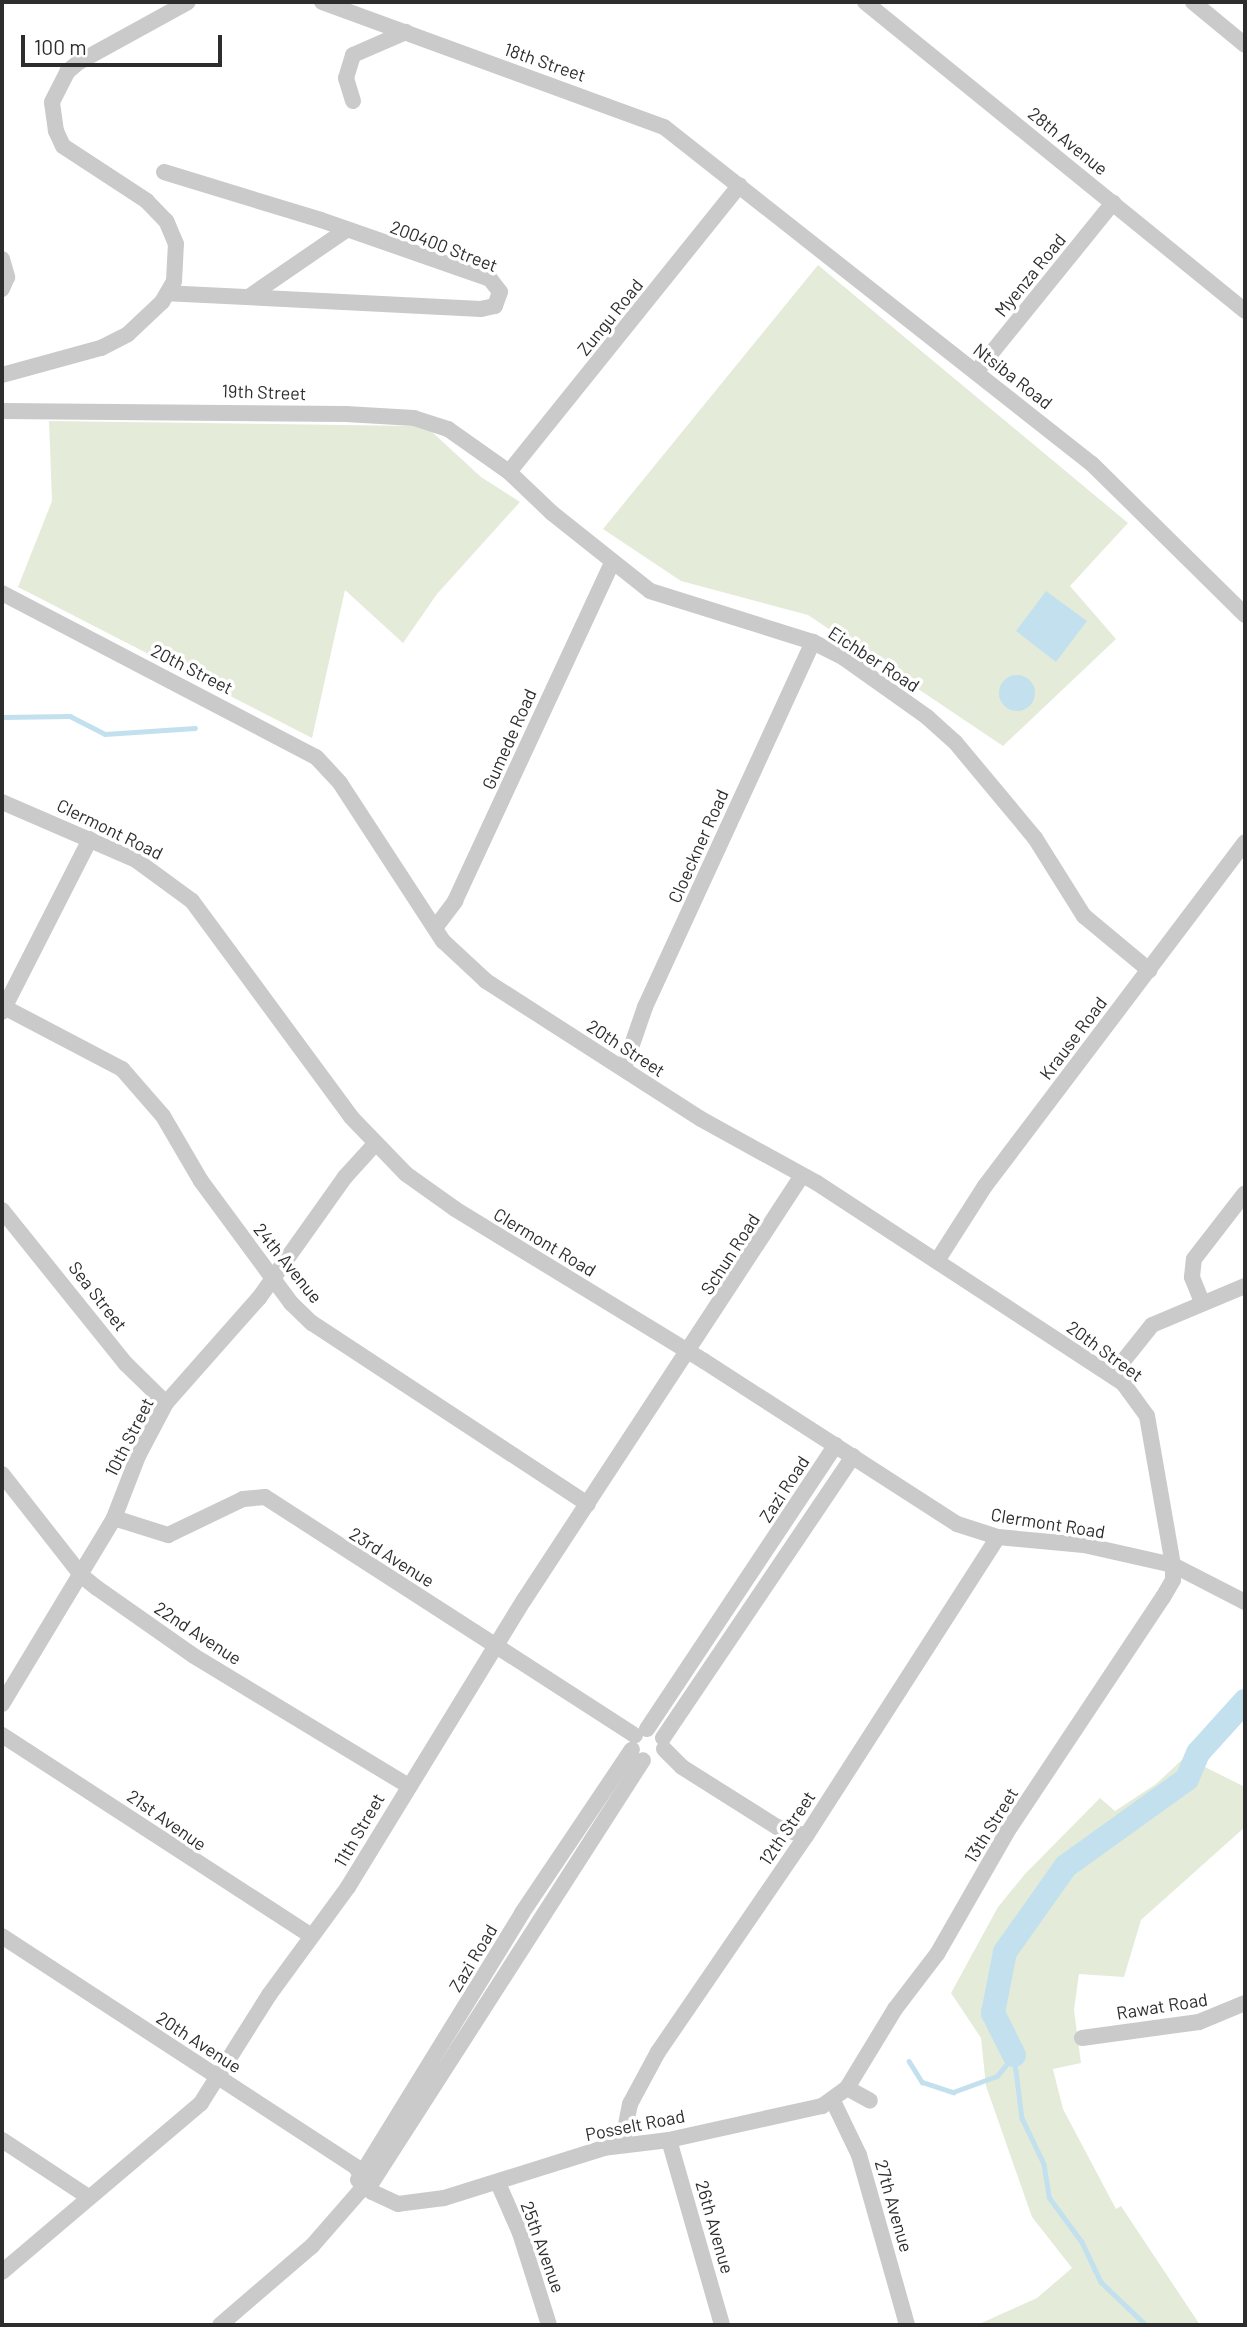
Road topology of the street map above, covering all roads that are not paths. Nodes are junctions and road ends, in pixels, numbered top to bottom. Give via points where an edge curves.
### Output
1 (188, 2) edge
2 (322, 2) edge
3 (865, 2) edge
4 (1193, 2) edge
5 (406, 32) junction
6 (1245, 45) edge
7 (353, 101) dead end
8 (164, 172) dead end
9 (740, 186) junction
10 (1114, 204) junction
11 (346, 230) junction
12 (2, 259) edge
13 (2, 289) edge
14 (168, 293) junction
15 (250, 296) junction
16 (1245, 311) edge
17 (976, 372) junction
18 (2, 375) edge
19 (2, 411) edge
20 (509, 472) junction
21 (612, 562) junction
22 (2, 593) edge
23 (1245, 615) edge
24 (813, 642) junction
25 (2, 802) edge
26 (90, 839) junction
27 (1245, 842) edge
28 (435, 928) junction
29 (1149, 970) junction
30 (3, 1008) edge
31 (624, 1068) junction
32 (375, 1144) junction
33 (801, 1177) junction
34 (1245, 1192) edge
35 (2, 1210) edge
36 (937, 1261) junction
37 (274, 1279) junction
38 (1245, 1286) edge
39 (1202, 1302) junction
40 (688, 1352) junction
41 (1112, 1375) junction
42 (166, 1403) junction
43 (836, 1445) junction
44 (853, 1456) junction
45 (2, 1474) edge
46 (588, 1504) junction
47 (114, 1518) junction
48 (998, 1537) junction
49 (1173, 1565) junction
50 (82, 1576) junction
51 (1245, 1602) edge
52 (497, 1643) junction
53 (2, 1704) edge
54 (2, 1735) edge
55 (649, 1746) junction
56 (407, 1785) junction
57 (806, 1836) junction
58 (2, 1936) edge
59 (312, 1936) junction
60 (1245, 2003) edge
61 (1082, 2038) dead end
62 (220, 2077) junction
63 (847, 2088) junction
64 (833, 2101) junction
65 (870, 2101) dead end
66 (2, 2140) edge
67 (669, 2140) junction
68 (622, 2146) junction
69 (360, 2172) junction
70 (498, 2183) junction
71 (364, 2189) junction
72 (87, 2196) junction
73 (2, 2272) edge
74 (220, 2325) edge
75 (549, 2325) edge
76 (722, 2325) edge
77 (907, 2325) edge

1 - 14 street via 79,62 67,72 52,102 63,146 80,162 147,201 166,221 178,259
2 - 5 street, 18th Street
3 - 10 street, 28th Avenue
4 - 6 street
5 - 7 street via 353,55 345,78
5 - 9 street, 18th Street via 642,117 680,138
8 - 11 street, 200400 Street
9 - 17 street, Ntsiba Road
9 - 20 street, Zungu Road
10 - 16 street, 28th Avenue
10 - 17 street, Myenza Road
11 - 15 street
11 - 15 street, 200400 Street via 489,279 500,292 499,301 489,308 463,309
12 - 13 street via 6,277
14 - 15 street, 200400 Street
14 - 18 street via 148,318 115,342
17 - 23 street, Ntsiba Road via 1134,502
19 - 20 street, 19th Street via 203,410 414,418 448,429
20 - 21 street, Eichber Road
21 - 24 street, Eichber Road via 663,597
21 - 28 street, Gumede Road via 455,901
22 - 28 street, 20th Street via 316,757 340,783
24 - 29 street, Eichber Road via 862,670 955,742 1035,838 1084,916
24 - 31 street, Cloeckner Road via 645,1007
25 - 26 street, Clermont Road
26 - 30 street
26 - 32 street, Clermont Road via 150,868 192,901
27 - 29 street, Krause Road
28 - 31 street, 20th Street via 453,953 486,981
29 - 36 street, Krause Road via 985,1186
30 - 37 street, 24th Avenue via 122,1069 163,1116 201,1181
31 - 33 street, 20th Street
32 - 37 street, 10th Street via 345,1177
32 - 40 street, Clermont Road via 416,1182 455,1209
33 - 36 street, 20th Street
33 - 40 street, Schun Road
34 - 39 street via 1194,1259 1192,1277
35 - 42 street, Sea Street via 126,1364
36 - 41 street, 20th Street
37 - 42 street, 10th Street
37 - 46 street, 24th Avenue via 312,1323
38 - 39 street
39 - 41 street via 1152,1325
40 - 43 street, Clermont Road
40 - 46 street, 11th Street
41 - 49 street, 20th Street via 1136,1396 1147,1416
42 - 47 street, 10th Street via 138,1456
43 - 44 street, Clermont Road
43 - 55 street, Zazi Road
44 - 48 street, Clermont Road via 935,1512
44 - 55 street, Zazi Road
45 - 50 street, 22nd Avenue
46 - 52 street, 11th Street
47 - 50 street, 10th Street
47 - 52 street, 23rd Avenue via 168,1535 243,1499 265,1497
48 - 49 street, Clermont Road via 1084,1545
48 - 57 street, 12th Street
49 - 51 street
49 - 63 street, 13th Street via 1172,1580 1131,1649 1007,1832 937,1954 895,2009
50 - 53 street, 10th Street
50 - 56 street, 22nd Avenue via 194,1656
52 - 55 street, 23rd Avenue
52 - 56 street, 11th Street
54 - 59 street, 21st Avenue
55 - 57 street, 23rd Avenue via 777,1827
55 - 69 street, Zazi Road via 522,1913
55 - 71 street, Zazi Road
56 - 59 street, 11th Street via 348,1888
57 - 68 street, 12th Street via 658,2052 630,2104
58 - 62 street, 20th Avenue
59 - 62 street, 11th Street via 269,1995
60 - 61 street, Rawat Road via 1199,2022
62 - 69 street, 20th Avenue
62 - 72 street, 11th Street via 182,2123
63 - 64 street, 13th Street
63 - 65 street
64 - 67 street, Posselt Road
64 - 77 street, 27th Avenue via 859,2155
66 - 72 street
67 - 68 street, Posselt Road
67 - 76 street, 26th Avenue
68 - 70 street, Posselt Road
69 - 71 street, 20th Avenue
70 - 71 street, Posselt Road via 409,2204 387,2201
70 - 75 street, 25th Avenue
71 - 74 street, Zazi Road via 313,2246
72 - 73 street, 11th Street

